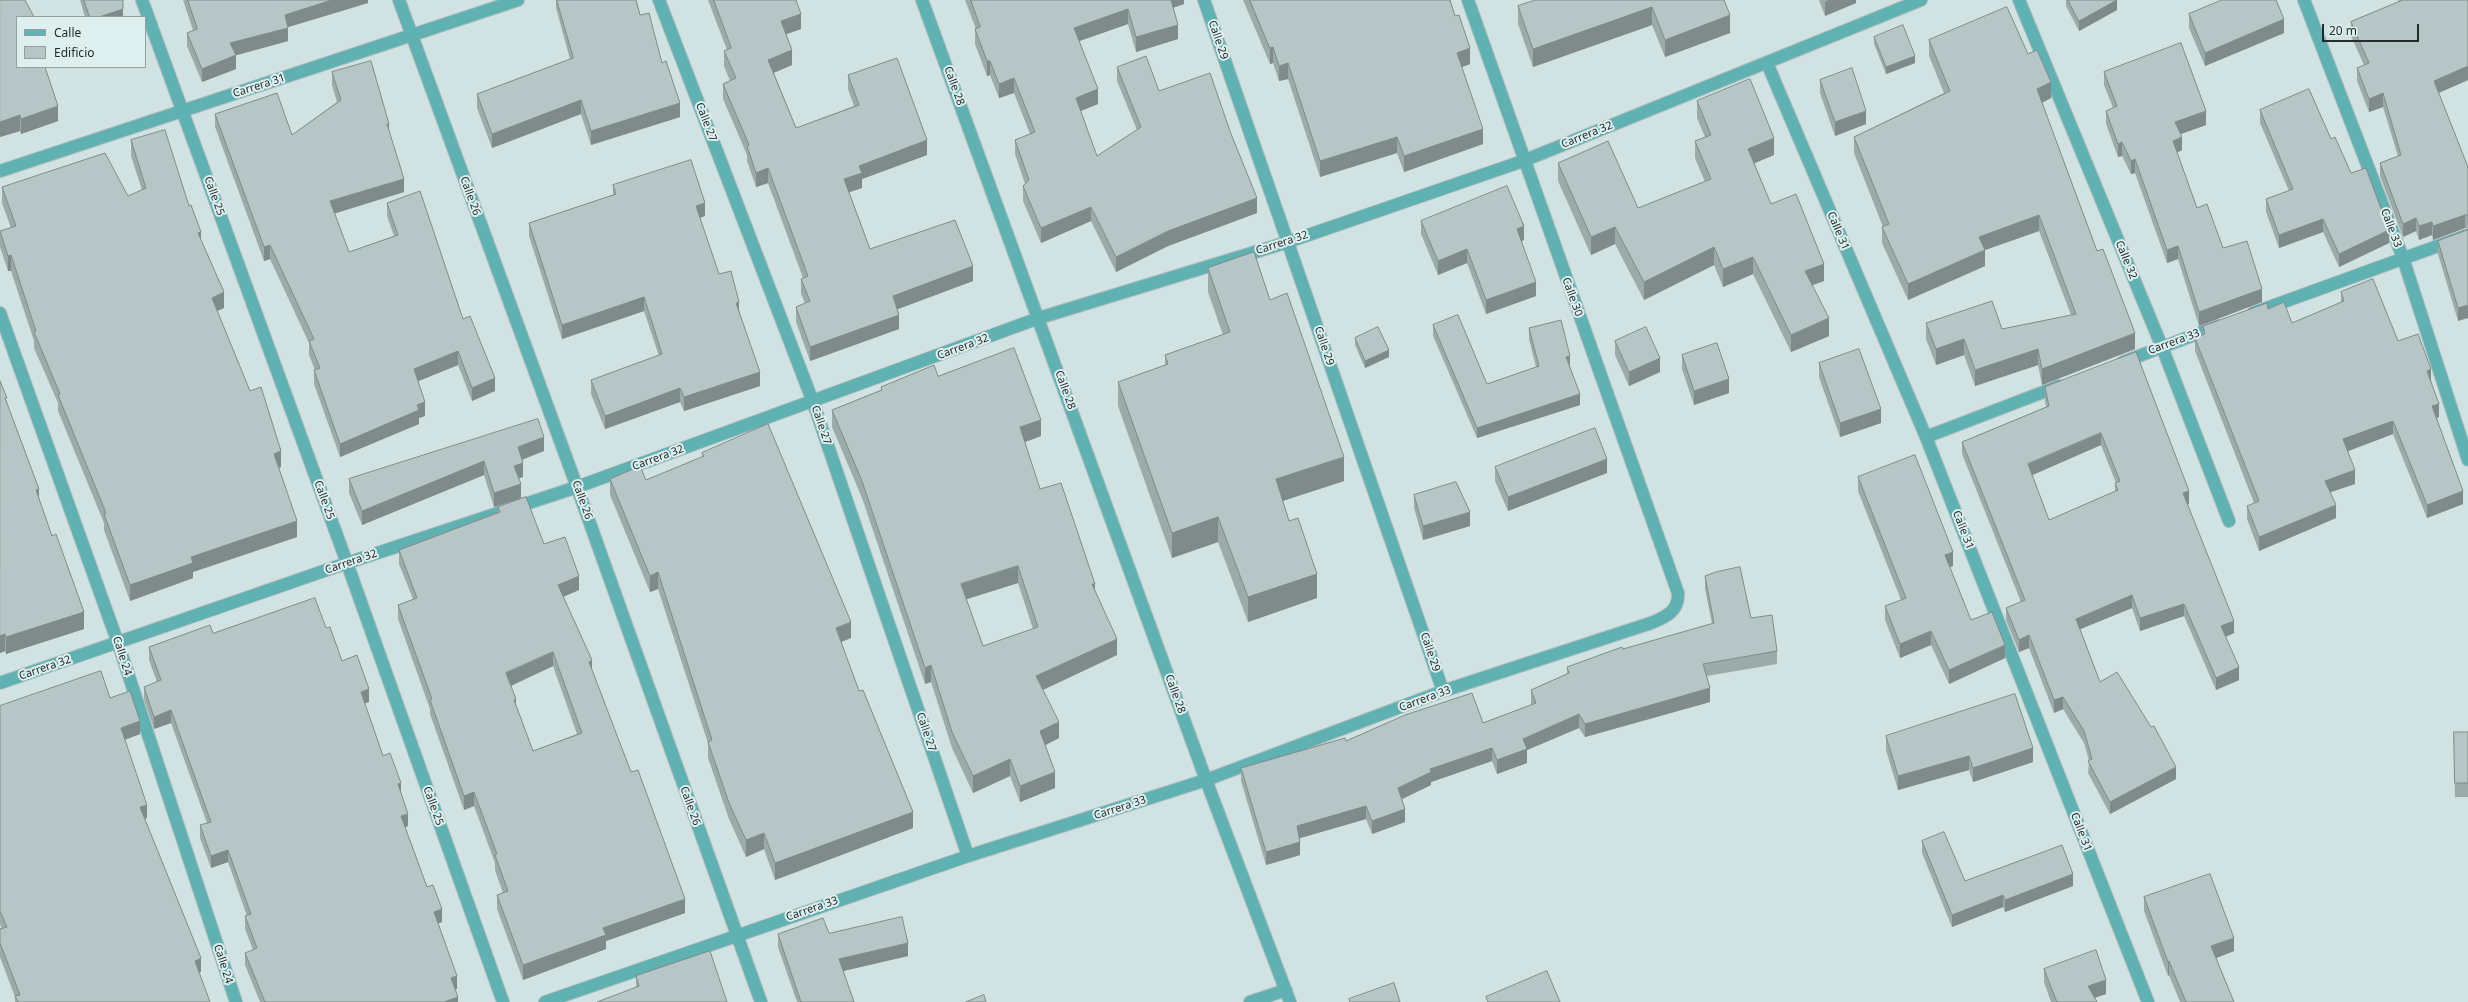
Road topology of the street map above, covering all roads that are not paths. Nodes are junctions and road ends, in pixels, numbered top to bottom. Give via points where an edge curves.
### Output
1 (142, 0) edge
2 (398, 0) edge
3 (518, 0) edge
4 (659, 0) edge
5 (922, 0) edge
6 (1204, 0) edge
7 (1468, 0) edge
8 (1921, 0) edge
9 (2019, 0) edge
10 (2304, 0) edge
11 (411, 36) junction
12 (1767, 63) junction
13 (183, 111) junction
14 (1523, 161) junction
15 (0, 171) edge
16 (2468, 235) edge
17 (1288, 242) junction
18 (2403, 258) junction
19 (0, 313) edge
20 (2242, 317) edge
21 (1039, 318) junction
22 (2227, 323) edge
23 (2162, 347) junction
24 (2110, 367) edge
25 (2073, 381) edge
26 (814, 402) junction
27 (1926, 437) junction
28 (2468, 460) edge
29 (577, 487) junction
30 (2229, 521) dead end
31 (347, 563) junction
32 (1678, 593) joint
33 (118, 643) junction
34 (0, 684) edge
35 (1443, 692) junction
36 (1206, 780) junction
37 (968, 856) junction
38 (736, 935) junction
39 (1286, 990) junction
40 (236, 1002) edge
41 (503, 1002) edge
42 (544, 1002) edge
43 (761, 1002) edge
44 (1250, 1002) edge
45 (1290, 1002) edge
46 (2148, 1002) edge

1 - 13 street, Calle 25
2 - 11 street, Calle 26
3 - 11 street, Carrera 31
4 - 26 street, Calle 27
5 - 21 street, Calle 28
6 - 17 street, Calle 29
7 - 14 street, Calle 30
8 - 12 street, Carrera 32
9 - 23 street, Calle 32
10 - 18 street, Calle 33
11 - 13 street, Carrera 31
11 - 29 street, Calle 26
12 - 14 street, Carrera 32
12 - 27 street, Calle 31
13 - 15 street, Carrera 31
13 - 31 street, Calle 25
14 - 17 street, Carrera 32
14 - 32 street, Calle 30
16 - 18 street
17 - 21 street, Carrera 32
17 - 35 street, Calle 29
18 - 20 street
18 - 28 street, Calle 33
19 - 33 street, Calle 24
21 - 26 street, Carrera 32
21 - 36 street, Calle 28
22 - 23 street, Carrera 33
23 - 24 street, Carrera 33
23 - 30 street, Calle 32
25 - 27 street
26 - 29 street, Carrera 32
26 - 37 street, Calle 27
27 - 46 street, Calle 31
29 - 31 street, Carrera 32
29 - 38 street, Calle 26
31 - 33 street, Carrera 32
31 - 41 street, Calle 25
32 - 35 street, Carrera 33 via 1675,609 1660,620
33 - 34 street, Carrera 32
33 - 40 street, Calle 24
35 - 36 street, Carrera 33
36 - 37 street, Carrera 33
36 - 39 street, Calle 28
37 - 38 street, Carrera 33
38 - 42 street, Carrera 33
38 - 43 street, Calle 26
39 - 44 street
39 - 45 street, Calle 28

